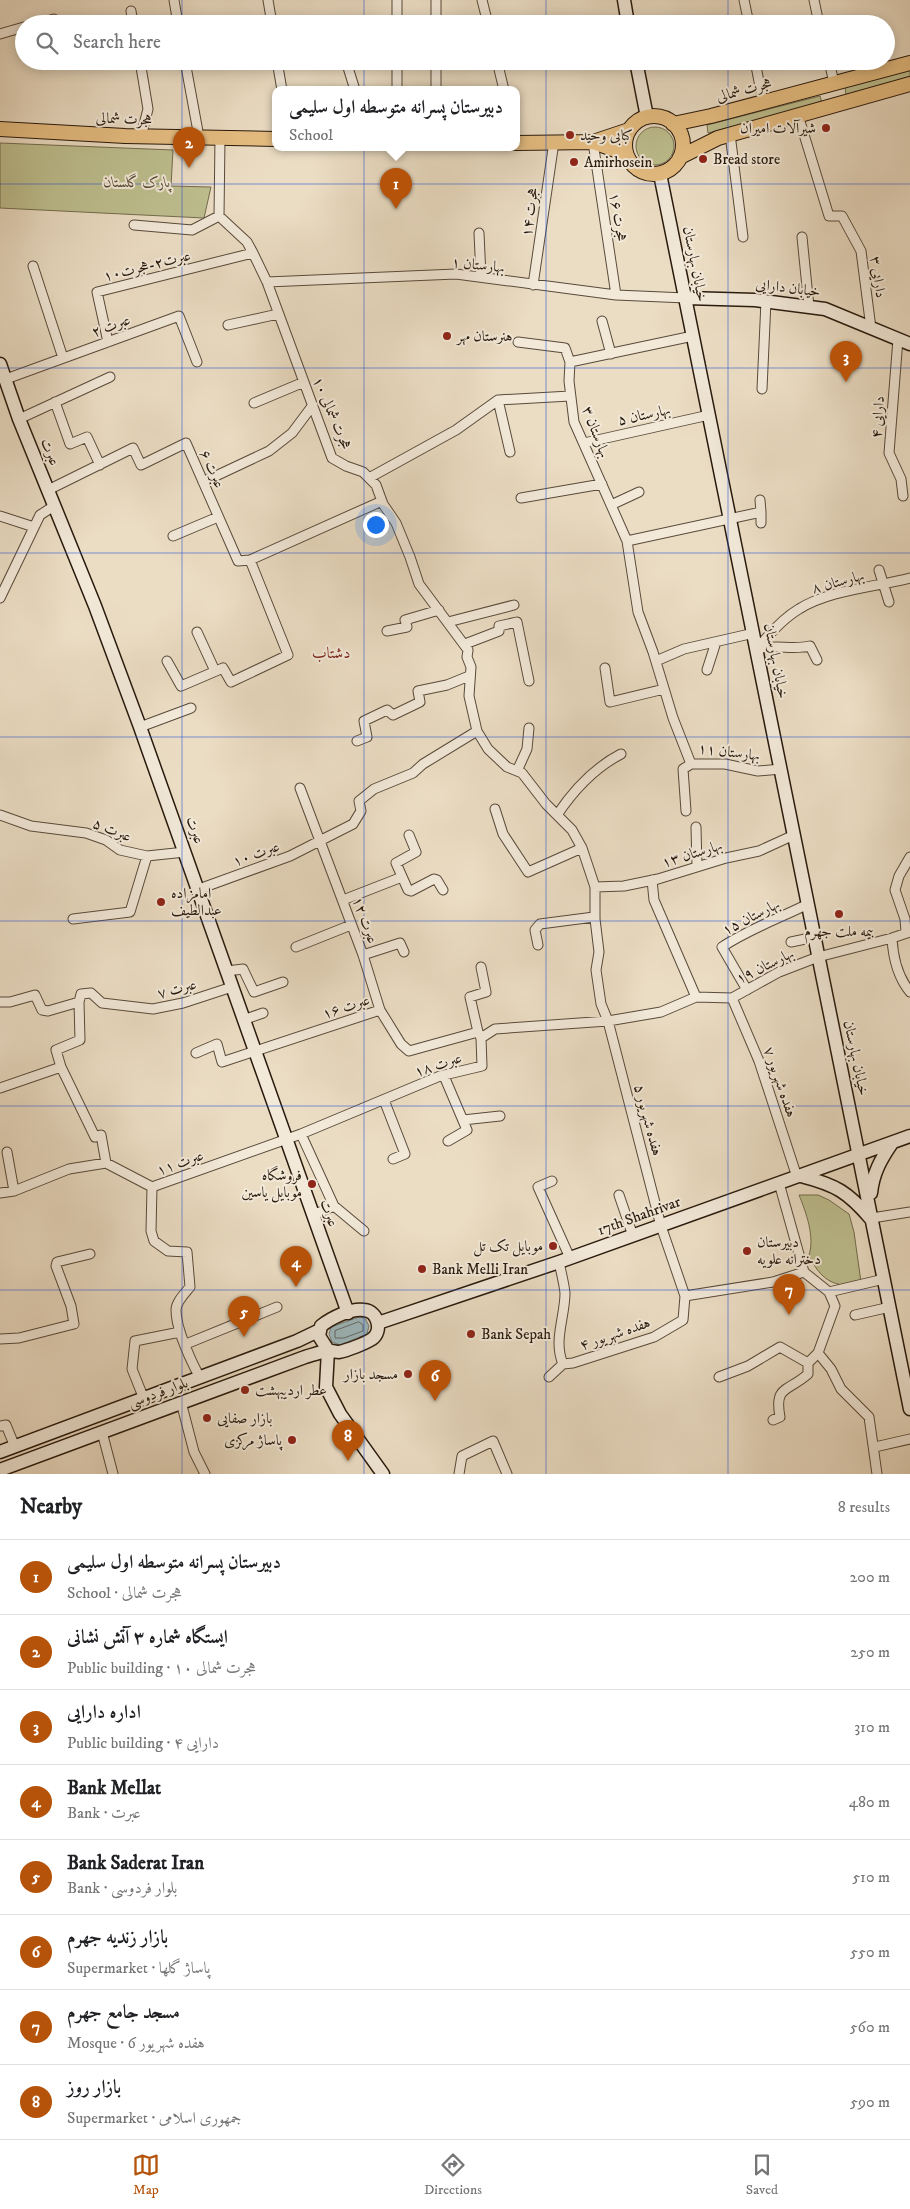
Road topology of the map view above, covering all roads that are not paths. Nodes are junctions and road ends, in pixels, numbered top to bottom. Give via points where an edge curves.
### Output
1 (174, 0) edge
2 (268, 0) edge
3 (397, 0) edge
4 (436, 0) edge
5 (482, 0) edge
6 (624, 0) edge
7 (744, 0) edge
8 (814, 0) edge
9 (131, 11) dead end
10 (132, 15) edge
11 (176, 15) edge
12 (270, 15) edge
13 (397, 15) edge
14 (436, 15) edge
15 (486, 15) edge
16 (626, 15) edge
17 (747, 15) edge
18 (817, 15) edge
19 (15, 30) edge
20 (0, 34) edge
21 (910, 63) edge
22 (895, 67) edge
23 (142, 70) edge
24 (187, 70) edge
25 (279, 70) edge
26 (349, 70) edge
27 (397, 70) edge
28 (436, 70) edge
29 (499, 70) edge
30 (638, 70) edge
31 (758, 70) edge
32 (830, 70) edge
33 (883, 70) edge
34 (834, 83) junction
35 (910, 84) edge
36 (281, 86) edge
37 (354, 86) edge
38 (397, 86) edge
39 (436, 86) edge
40 (503, 86) edge
41 (763, 102) junction
42 (798, 115) junction
43 (647, 117) junction
44 (673, 124) junction
45 (0, 129) edge
46 (629, 130) junction
47 (730, 134) junction
48 (141, 136) junction
49 (199, 137) junction
50 (220, 138) junction
51 (272, 139) edge
52 (520, 142) edge
53 (554, 142) junction
54 (593, 142) junction
55 (626, 154) junction
56 (680, 157) junction
57 (660, 174) junction
58 (219, 216) junction
59 (134, 224) dead end
60 (479, 233) dead end
61 (802, 237) dead end
62 (743, 238) dead end
63 (254, 254) junction
64 (33, 266) dead end
65 (481, 278) junction
66 (267, 282) junction
67 (533, 286) junction
68 (616, 295) junction
69 (686, 298) junction
70 (766, 301) junction
71 (809, 307) junction
72 (278, 314) junction
73 (602, 322) dead end
74 (228, 325) dead end
75 (871, 328) junction
76 (693, 336) junction
77 (898, 339) junction
78 (108, 342) junction
79 (518, 342) dead end
80 (910, 344) edge
81 (611, 354) junction
82 (63, 358) junction
83 (197, 362) dead end
84 (570, 362) junction
85 (2, 372) edge
86 (110, 377) dead end
87 (304, 382) junction
88 (762, 389) dead end
89 (570, 396) junction
90 (498, 400) junction
91 (55, 402) junction
92 (254, 403) dead end
93 (313, 405) junction
94 (709, 415) junction
95 (19, 419) junction
96 (584, 443) junction
97 (510, 452) dead end
98 (100, 465) junction
99 (369, 478) junction
100 (203, 482) junction
101 (602, 484) junction
102 (48, 490) junction
103 (639, 492) dead end
104 (902, 496) dead end
105 (521, 498) dead end
106 (760, 500) dead end
107 (382, 501) junction
108 (610, 505) junction
109 (54, 506) junction
110 (761, 512) junction
111 (0, 516) edge
112 (218, 517) junction
113 (730, 519) junction
114 (761, 523) dead end
115 (34, 527) junction
116 (173, 536) dead end
117 (627, 541) junction
118 (250, 560) junction
119 (879, 570) dead end
120 (910, 578) edge
121 (884, 585) junction
122 (0, 598) edge
123 (889, 602) dead end
124 (514, 606) dead end
125 (439, 610) junction
126 (448, 622) junction
127 (387, 631) dead end
128 (198, 632) dead end
129 (754, 633) junction
130 (716, 642) junction
131 (465, 644) junction
132 (757, 649) junction
133 (817, 660) dead end
134 (167, 661) dead end
135 (656, 661) junction
136 (605, 668) dead end
137 (707, 670) dead end
138 (215, 672) junction
139 (469, 676) junction
140 (529, 681) dead end
141 (664, 689) junction
142 (191, 708) dead end
143 (140, 727) junction
144 (529, 728) dead end
145 (477, 731) junction
146 (357, 741) dead end
147 (621, 754) dead end
148 (691, 764) junction
149 (781, 770) junction
150 (517, 771) junction
151 (300, 788) dead end
152 (495, 808) dead end
153 (686, 811) dead end
154 (557, 815) junction
155 (0, 816) edge
156 (696, 827) dead end
157 (409, 834) dead end
158 (794, 835) junction
159 (320, 841) junction
160 (582, 848) junction
161 (185, 852) junction
162 (147, 856) junction
163 (910, 857) edge
164 (697, 867) junction
165 (402, 877) junction
166 (652, 880) junction
167 (594, 887) junction
168 (199, 889) junction
169 (443, 890) dead end
170 (342, 900) junction
171 (808, 904) junction
172 (594, 916) junction
173 (74, 919) dead end
174 (351, 925) junction
175 (908, 932) edge
176 (815, 936) junction
177 (892, 938) junction
178 (791, 942) dead end
179 (538, 944) dead end
180 (296, 948) dead end
181 (404, 952) dead end
182 (363, 955) junction
183 (818, 956) junction
184 (481, 967) dead end
185 (227, 972) junction
186 (283, 982) dead end
187 (232, 987) junction
188 (747, 990) junction
189 (910, 992) edge
190 (696, 996) junction
191 (732, 998) junction
192 (0, 1002) edge
193 (80, 1002) junction
194 (380, 1010) junction
195 (263, 1013) dead end
196 (243, 1020) junction
197 (608, 1021) junction
198 (480, 1035) junction
199 (255, 1052) junction
200 (196, 1053) dead end
201 (61, 1067) junction
202 (444, 1076) junction
203 (0, 1088) edge
204 (384, 1100) junction
205 (500, 1116) dead end
206 (463, 1120) junction
207 (301, 1134) junction
208 (910, 1136) edge
209 (285, 1138) junction
210 (448, 1140) dead end
211 (892, 1142) junction
212 (7, 1152) dead end
213 (859, 1155) junction
214 (393, 1159) dead end
215 (106, 1163) junction
216 (799, 1176) junction
217 (552, 1181) dead end
218 (780, 1183) junction
219 (152, 1187) junction
220 (14, 1191) junction
221 (0, 1193) edge
222 (619, 1195) dead end
223 (870, 1203) junction
224 (334, 1206) junction
225 (910, 1212) edge
226 (313, 1215) junction
227 (872, 1219) junction
228 (661, 1226) junction
229 (364, 1231) dead end
230 (633, 1236) junction
231 (90, 1254) dead end
232 (564, 1260) junction
233 (804, 1272) junction
234 (884, 1279) junction
235 (829, 1292) junction
236 (685, 1296) junction
237 (277, 1307) dead end
238 (890, 1307) junction
239 (348, 1313) junction
240 (855, 1315) dead end
241 (378, 1323) junction
242 (320, 1330) junction
243 (180, 1332) junction
244 (0, 1339) edge
245 (186, 1344) junction
246 (328, 1350) junction
247 (818, 1353) junction
248 (808, 1363) junction
249 (563, 1364) junction
250 (719, 1377) dead end
251 (200, 1378) junction
252 (549, 1378) dead end
253 (909, 1396) edge
254 (144, 1399) junction
255 (181, 1402) junction
256 (910, 1409) edge
257 (772, 1420) dead end
258 (0, 1426) edge
259 (102, 1432) junction
260 (910, 1439) edge
261 (15, 1447) junction
262 (875, 1447) junction
263 (0, 1452) edge
264 (0, 1470) edge
265 (113, 1474) edge
266 (205, 1474) edge
267 (383, 1474) edge
268 (459, 1474) edge
269 (508, 1474) edge
270 (877, 1474) edge

1 - 11 street
2 - 12 street
3 - 13 street
4 - 14 street
5 - 15 street
6 - 16 main road
7 - 17 street
8 - 18 street
9 - 10 street
19 - 20 street
21 - 22 main road, هجرت شمالی
23 - 48 street via 148,109
24 - 49 street
25 - 36 street
26 - 37 street
27 - 38 street
28 - 39 street
29 - 40 street
30 - 43 main road
31 - 41 street
32 - 34 street
33 - 34 main road, هجرت شمالی
34 - 41 main road, هجرت شمالی
35 - 42 main road
41 - 44 main road, هجرت شمالی
42 - 47 main road
42 - 75 street, دارایی ۳ via 829,216 842,216 861,252
43 - 44 main road
43 - 46 main road
44 - 56 main road via 682,139
45 - 48 main road, هجرت شمالی
46 - 54 main road
46 - 55 main road
47 - 56 main road
47 - 62 street
48 - 49 main road, هجرت شمالی
49 - 50 main road, هجرت شمالی
50 - 51 main road, هجرت شمالی
50 - 58 street
52 - 53 main road
53 - 54 main road
53 - 67 street, هجرت ۱۴
54 - 55 main road
54 - 68 street, هجرت ۱۶
55 - 57 main road via 636,168
56 - 57 main road via 669,170
57 - 69 main road, خیابان بهارستان
58 - 59 street via 192,230
58 - 63 street, هجرت شمالی ۱۰ via 247,242
60 - 65 street
61 - 71 street
63 - 66 street, هجرت شمالی ۱۰
63 - 78 street, عبرت۲-هجرت۱۰ via 97,292
64 - 82 street
65 - 66 street, بهارستان ۱ via 456,274
65 - 67 street, بهارستان ۱
66 - 72 street, هجرت شمالی ۱۰
67 - 68 street, بهارستان ۱
68 - 69 street, بهارستان ۱
69 - 70 main road, خیابان دارایی
69 - 76 main road, خیابان بهارستان
70 - 71 main road, خیابان دارایی
70 - 88 street
71 - 75 main road, خیابان دارایی via 825,309
72 - 74 street
72 - 87 street, هجرت شمالی ۱۰
73 - 81 street
75 - 77 main road, خیابان دارایی
76 - 81 street
76 - 94 main road, خیابان بهارستان
77 - 80 main road, خیابان دارایی
77 - 104 street, دارایی ۴ via 889,453 901,479
78 - 82 street, عبرت ۲
78 - 83 street, عبرت ۲ via 179,316
79 - 84 street via 565,348
81 - 84 street
82 - 85 street, عبرت ۲
84 - 89 street, بهارستان ۳
85 - 95 main road, عبرت
86 - 91 street
87 - 92 street
87 - 93 street, هجرت شمالی ۱۰
89 - 90 street
89 - 96 street, بهارستان ۳ via 574,422
90 - 97 street
90 - 99 street via 448,435
91 - 95 street
91 - 98 street via 70,444 88,437
93 - 99 street, هجرت شمالی ۱۰ via 332,458
93 - 100 street via 292,433 270,451
94 - 96 street, بهارستان ۵
94 - 113 main road, خیابان بهارستان
95 - 102 main road, عبرت
96 - 101 street, بهارستان ۳
98 - 100 street, عبرت ۶ via 133,448 141,465 186,443
98 - 102 street, عبرت ۶
99 - 107 street via 376,485
100 - 112 street, عبرت ۶
101 - 105 street
101 - 108 street, بهارستان ۳
102 - 109 main road, عبرت
103 - 108 street
106 - 110 street
107 - 118 street
107 - 125 street via 396,523 418,584
108 - 117 street, بهارستان ۳
109 - 115 street via 40,515
109 - 143 main road, عبرت
110 - 113 street
110 - 114 street
111 - 115 street
112 - 116 street
112 - 118 street, عبرت ۶ via 238,561
113 - 117 street
113 - 129 main road, خیابان بهارستان
115 - 122 street
117 - 135 street, بهارستان ۳ via 638,612
118 - 138 street via 288,655 231,682 223,668
119 - 121 street
120 - 121 street, بهارستان ۸
121 - 123 street
121 - 132 street, بهارستان ۸ via 829,596 799,608
124 - 126 street
125 - 126 street
125 - 127 street via 405,620 407,627
126 - 131 street
128 - 138 street
129 - 130 street
129 - 132 main road, خیابان بهارستان
130 - 135 street via 684,649
130 - 137 street
131 - 139 street via 471,668
131 - 140 street via 499,631 499,626 517,622
132 - 133 street via 771,645 795,649 810,646
132 - 149 main road, خیابان بهارستان
134 - 138 street via 181,686
135 - 141 street, بهارستان ۱۱
136 - 141 street via 610,702
139 - 145 street via 468,696
139 - 146 street via 418,691 420,702 392,715 387,710 364,720 367,737
141 - 148 street, بهارستان ۱۱
142 - 143 street
143 - 161 main road, عبرت
144 - 150 street via 527,749
145 - 150 street, هفده شهریور ۵ via 488,749 507,767
145 - 159 street, عبرت ۱۰ via 422,764 413,773 374,789 359,801 361,811 353,824
147 - 154 street via 589,777
148 - 149 street, بهارستان ۱۱ via 725,764 758,771
148 - 153 street via 683,770
149 - 158 main road, خیابان بهارستان
150 - 154 street, هفده شهریور ۵
151 - 159 street, عبرت ۱۲
152 - 160 street via 502,834 528,872
154 - 160 street, هفده شهریور ۵ via 572,830
155 - 162 street, عبرت ۵ via 31,826 86,833 106,840 120,850
156 - 164 street
157 - 165 street via 416,852 396,862
158 - 164 street, بهارستان ۱۳ via 759,851
158 - 171 main road, خیابان بهارستان
159 - 168 street, عبرت ۱۰ via 290,856
159 - 170 street, عبرت ۱۲
160 - 167 street, هفده شهریور ۵
161 - 162 street, عبرت ۵
161 - 168 main road, عبرت
162 - 173 street via 130,912
163 - 175 street via 898,876 895,890
164 - 166 street, بهارستان ۱۳
165 - 169 street via 409,891 434,879
165 - 170 street
166 - 167 street, بهارستان ۱۳ via 624,886
166 - 190 street via 654,900
167 - 172 street, هفده شهریور ۵
168 - 185 main road, عبرت
170 - 174 street, عبرت ۱۲
171 - 176 main road, خیابان بهارستان
171 - 188 street, بهارستان ۱۵ via 743,933 722,947
172 - 179 street via 540,924 535,930
172 - 197 street, هفده شهریور ۵ via 599,952 596,970 601,1004
174 - 180 street
174 - 182 street, عبرت ۱۲
175 - 177 street, بهارستان ۱۹
176 - 178 street
176 - 183 main road, خیابان بهارستان
177 - 183 street, بهارستان ۱۹
177 - 189 street via 892,955
181 - 182 street via 400,943
182 - 194 street, عبرت ۱۲
183 - 188 street, بهارستان ۱۹
183 - 213 main road, خیابان بهارستان
184 - 198 street via 486,992 470,997
185 - 186 street via 243,969 254,992
185 - 187 main road, عبرت
187 - 193 street, عبرت ۷ via 153,1009 102,1003 91,992 81,994
187 - 196 main road, عبرت
188 - 191 street, بهارستان ۱۹
190 - 191 street, بهارستان ۱۹
190 - 197 street, بهارستان ۱۹ via 660,1012
191 - 216 street, هفده شهریور ۷ via 759,1061
192 - 193 street via 35,995 42,1010 48,1012
193 - 201 street via 80,1040 56,1050
194 - 198 street, عبرت ۱۶ via 409,1051
194 - 199 street, عبرت ۱۶
195 - 196 street
196 - 199 main road, عبرت
197 - 198 street via 495,1029
197 - 228 street, هفده شهریور ۵
198 - 202 street, عبرت ۱۸ via 482,1066
199 - 200 street, عبرت ۱۶ via 222,1062 217,1044
199 - 209 main road, عبرت
201 - 203 street
201 - 215 street via 95,1136 101,1135
202 - 204 street, عبرت ۱۸
202 - 206 street
204 - 207 street, عبرت ۱۸
204 - 214 street via 405,1154
205 - 206 street
206 - 210 street via 467,1130
207 - 209 street, عبرت ۱۸
207 - 224 street
208 - 211 main road, 17th Shahrivar
209 - 219 street, عبرت ۱۱
209 - 226 main road, عبرت
211 - 213 main road, 17th Shahrivar
211 - 223 main road via 872,1181
212 - 220 street
213 - 216 main road, 17th Shahrivar
213 - 223 main road, خیابان بهارستان
215 - 219 street, عبرت ۱۱
215 - 220 street via 69,1169
216 - 218 main road, 17th Shahrivar
216 - 227 main road via 829,1183 853,1198
217 - 232 street via 538,1187
218 - 228 main road, 17th Shahrivar
218 - 233 street
219 - 243 street via 154,1241 168,1251 187,1252 190,1287 176,1309
220 - 221 street
222 - 230 street
223 - 227 main road
224 - 226 street
224 - 229 street
225 - 227 street
226 - 239 main road, عبرت
227 - 234 main road
228 - 230 main road, 17th Shahrivar
228 - 236 street, هفده شهریور ۴
230 - 232 main road, 17th Shahrivar
231 - 244 street via 57,1262 56,1266 74,1324 19,1338
232 - 241 main road, 17th Shahrivar
232 - 249 street via 565,1294 559,1336
233 - 235 street
233 - 236 street via 773,1282
234 - 235 street
234 - 238 main road
235 - 247 street via 836,1306
236 - 249 street, هفده شهریور ۴ via 683,1320 654,1337
237 - 245 street
238 - 240 street
238 - 253 main road
239 - 241 main road via 361,1309 371,1312
239 - 242 main road, بلوار فردوسی via 328,1321
241 - 246 main road, بلوار فردوسی via 378,1332 372,1338 338,1352
242 - 246 main road via 319,1336
242 - 251 main road, بلوار فردوسی
243 - 245 street
243 - 254 street via 134,1340 132,1369
245 - 251 street
246 - 255 main road, بلوار فردوسی
246 - 267 main road via 326,1387 340,1414
247 - 248 street
247 - 262 street via 831,1368 841,1389 869,1417
248 - 250 street via 780,1347 748,1366
248 - 257 street via 808,1374 781,1393 778,1398 780,1417
249 - 252 street
251 - 254 main road, بلوار فردوسی
253 - 256 main road
254 - 261 main road, بلوار فردوسی
255 - 259 main road, بلوار فردوسی
255 - 266 street via 194,1452
258 - 261 street via 6,1425
259 - 264 main road, بلوار فردوسی
259 - 265 street
260 - 262 street
261 - 263 main road, بلوار فردوسی
262 - 270 street
268 - 269 street via 462,1456 493,1441

